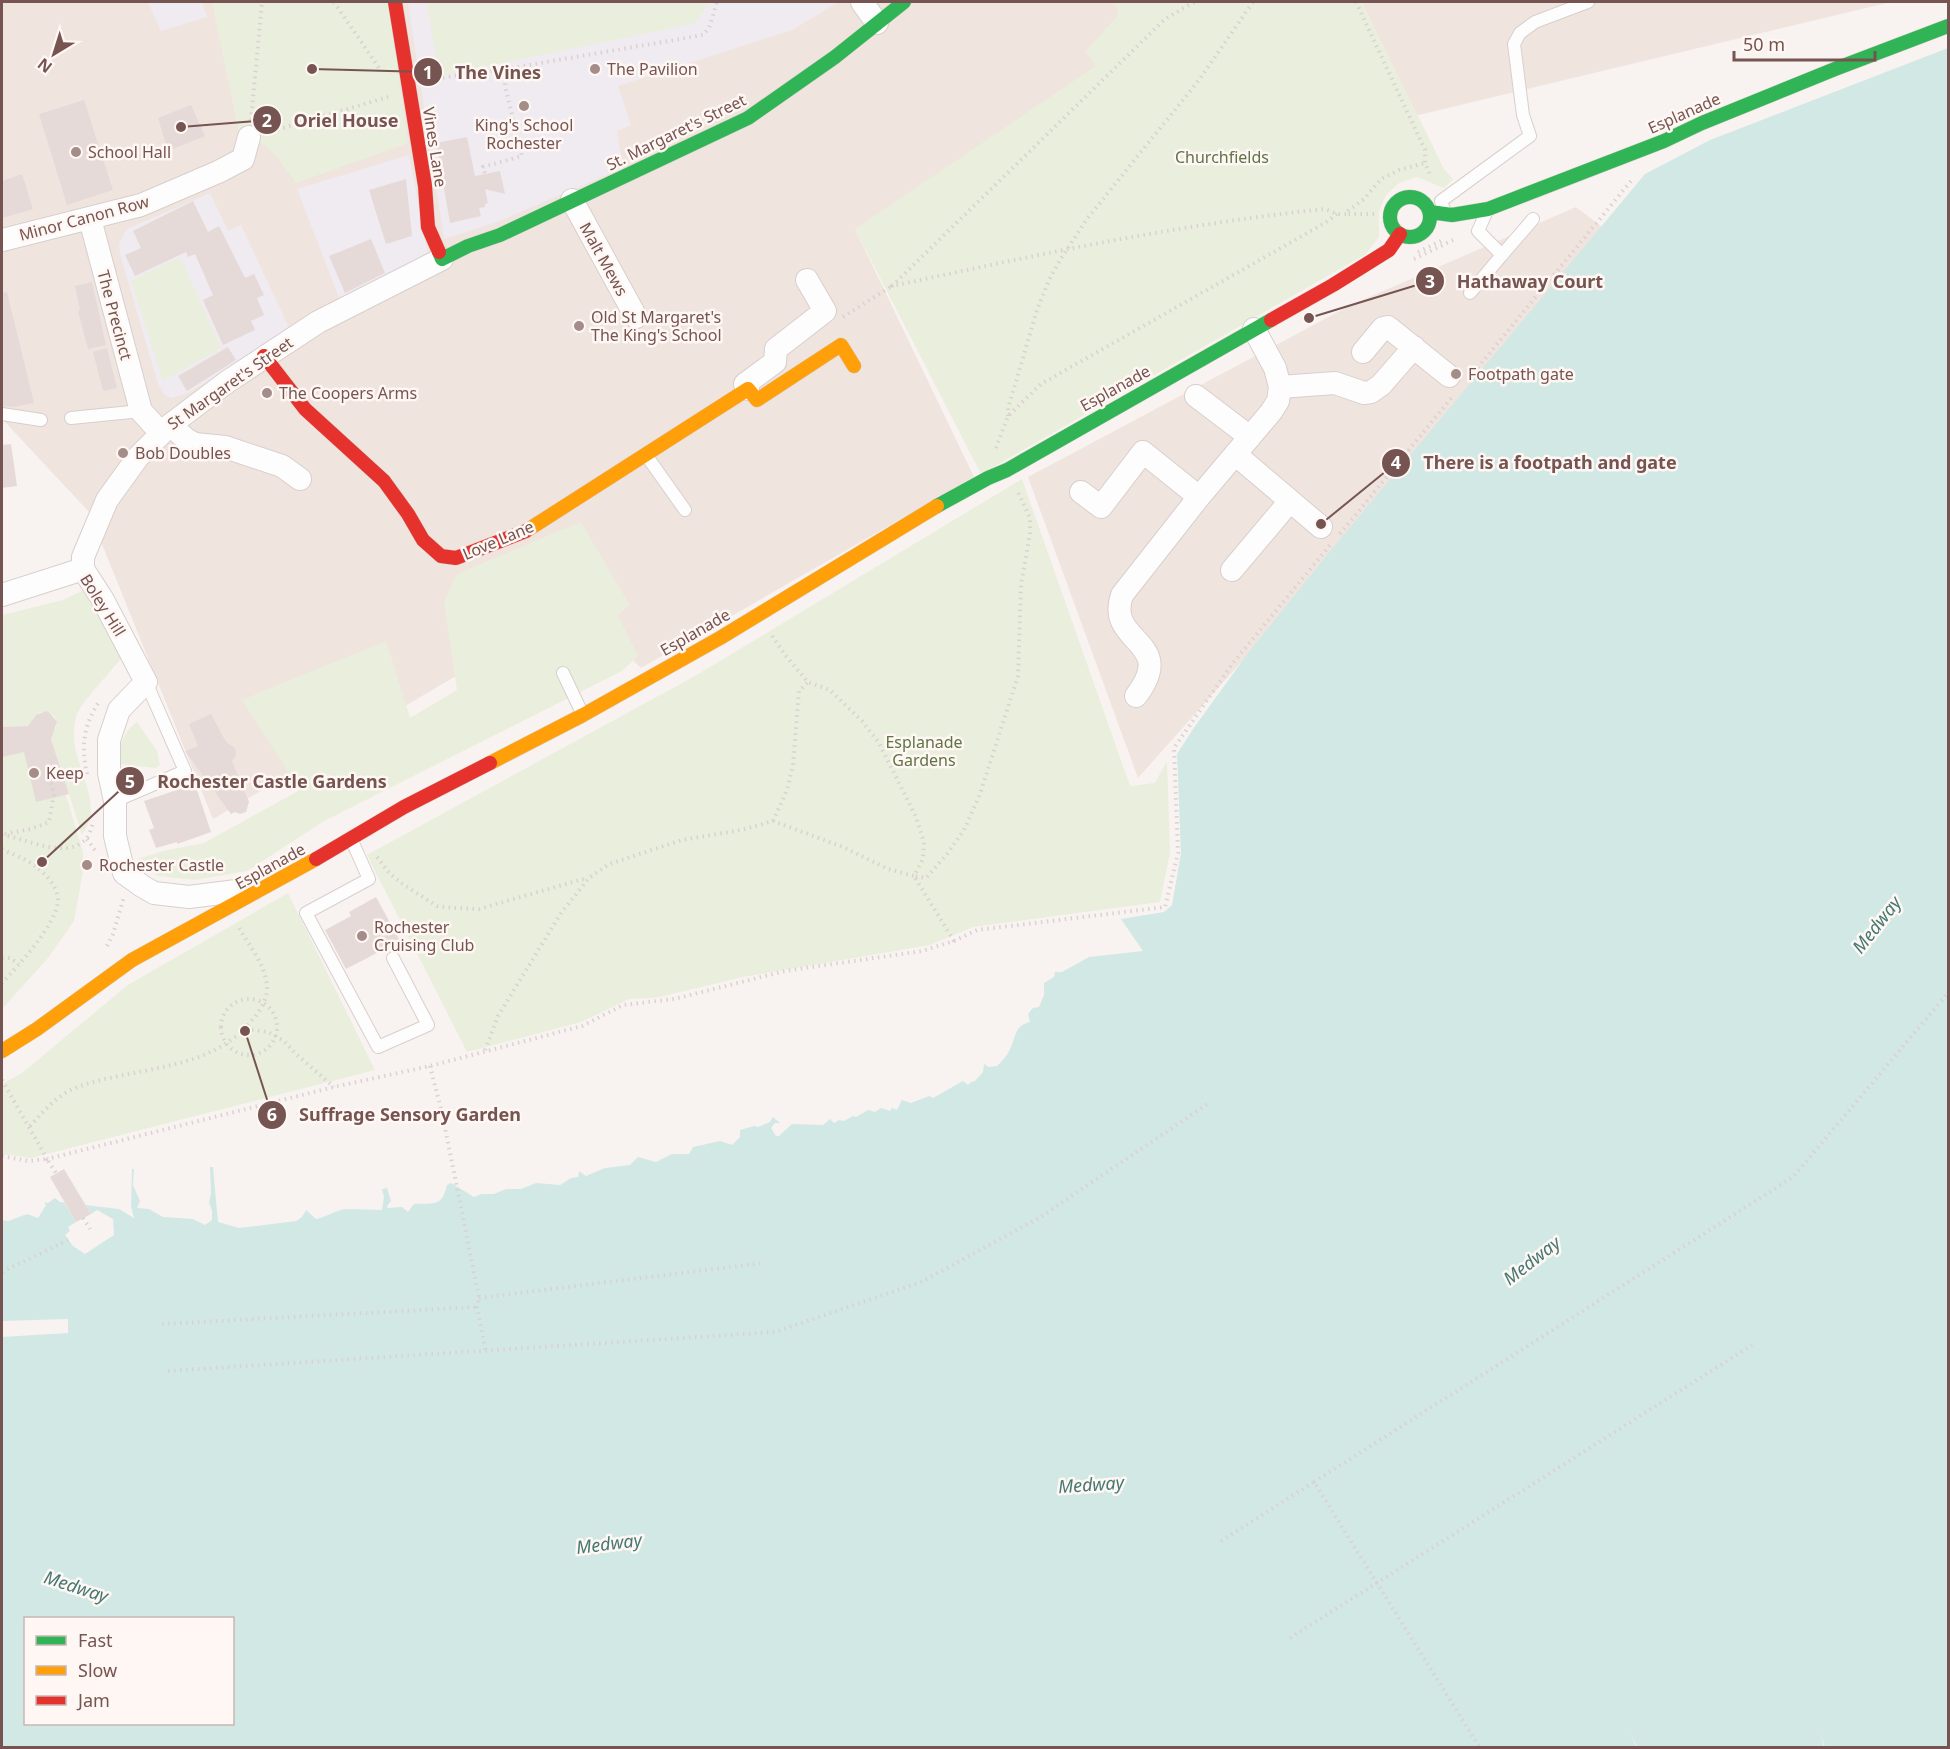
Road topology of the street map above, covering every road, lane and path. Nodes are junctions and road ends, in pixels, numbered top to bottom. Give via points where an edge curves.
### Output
1 (262, 2) edge
2 (334, 2) edge
3 (395, 2) edge
4 (717, 2) edge
5 (862, 2) edge
6 (904, 2) edge
7 (1194, 2) edge
8 (1253, 2) edge
9 (1356, 2) edge
10 (1588, 2) edge
11 (877, 23) junction
12 (1948, 26) edge
13 (506, 69) junction
14 (385, 76) dead end
15 (430, 79) dead end
16 (410, 93) junction
17 (249, 137) junction
18 (1425, 163) junction
19 (485, 174) dead end
20 (1431, 177) dead end
21 (1632, 180) dead end
22 (572, 200) junction
23 (1488, 209) junction
24 (1430, 212) junction
25 (1337, 214) junction
26 (1347, 214) junction
27 (1374, 214) dead end
28 (1446, 217) junction
29 (90, 219) junction
30 (1533, 219) dead end
31 (1479, 229) junction
32 (1400, 234) junction
33 (2, 240) edge
34 (1068, 248) junction
35 (1502, 255) junction
36 (442, 259) junction
37 (1413, 260) dead end
38 (807, 280) dead end
39 (1470, 293) dead end
40 (636, 317) dead end
41 (1254, 329) junction
42 (1414, 347) junction
43 (1363, 352) dead end
44 (264, 356) junction
45 (854, 366) dead end
46 (1458, 382) junction
47 (1280, 387) junction
48 (748, 389) junction
49 (1196, 396) dead end
50 (141, 411) junction
51 (2, 414) edge
52 (1008, 416) junction
53 (71, 418) dead end
54 (40, 420) dead end
55 (165, 429) junction
56 (1243, 445) junction
57 (646, 455) junction
58 (1006, 470) junction
59 (988, 478) junction
60 (300, 479) dead end
61 (1081, 492) dead end
62 (1199, 497) junction
63 (1290, 501) junction
64 (685, 510) dead end
65 (1321, 527) dead end
66 (83, 569) junction
67 (1232, 570) dead end
68 (2, 595) edge
69 (757, 613) junction
70 (563, 673) dead end
71 (146, 682) junction
72 (808, 682) junction
73 (1136, 696) dead end
74 (583, 715) junction
75 (48, 771) dead end
76 (115, 801) junction
77 (773, 821) junction
78 (2, 835) edge
79 (354, 845) junction
80 (2, 849) edge
81 (101, 858) dead end
82 (914, 876) junction
83 (589, 878) junction
84 (267, 887) junction
85 (123, 893) dead end
86 (228, 909) junction
87 (954, 941) junction
88 (104, 950) dead end
89 (2, 958) edge
90 (393, 958) dead end
91 (20, 964) junction
92 (2, 983) edge
93 (1948, 993) edge
94 (264, 1003) junction
95 (245, 1029) junction
96 (276, 1035) junction
97 (225, 1043) junction
98 (2, 1051) edge
99 (485, 1051) junction
100 (430, 1066) junction
101 (10, 1075) dead end
102 (2, 1080) edge
103 (334, 1087) junction
104 (1209, 1103) dead end
105 (30, 1126) junction
106 (2, 1156) edge
107 (47, 1159) junction
108 (56, 1173) dead end
109 (83, 1218) dead end
110 (90, 1229) dead end
111 (68, 1240) dead end
112 (762, 1263) dead end
113 (2, 1272) edge
114 (479, 1298) junction
115 (477, 1307) junction
116 (162, 1324) dead end
117 (1752, 1345) dead end
118 (486, 1352) junction
119 (168, 1371) dead end
120 (1314, 1482) junction
121 (1221, 1541) dead end
122 (1377, 1583) junction
123 (1290, 1638) dead end
124 (1480, 1748) edge

1 - 17 path
2 - 14 path
3 - 16 street, Vines Lane
4 - 13 path via 703,35
5 - 11 street
6 - 11 street, St. Margaret's Street
7 - 34 path via 1165,19 892,286
8 - 34 path
9 - 18 path via 1425,150
10 - 28 lane via 1535,22 1520,33 1514,44 1523,115 1530,136 1442,201
11 - 22 street, St. Margaret's Street via 748,118
12 - 23 street, Esplanade
13 - 15 path
13 - 19 path via 505,86 522,156 483,168
16 - 17 path
16 - 36 street, Vines Lane via 428,227
17 - 29 street, Minor Canon Row via 243,159 218,172 141,205
18 - 20 path
18 - 26 path via 1381,179
21 - 46 path
22 - 36 street, St. Margaret's Street
22 - 40 street, Malt Mews
23 - 28 street, Esplanade
23 - 31 lane
24 - 28 street, Esplanade
24 - 32 street via 1429,224 1422,233 1411,237
24 - 32 street, Esplanade via 1420,199 1408,197 1397,202 1390,217
25 - 26 path
25 - 34 path via 1325,209 1275,214
25 - 52 path via 1326,224 1041,384
26 - 27 path
29 - 33 street, Minor Canon Row
29 - 50 street, The Precinct
30 - 35 lane
31 - 35 lane
31 - 37 path
32 - 41 street, Esplanade via 1389,250
34 - 52 path via 1037,310
35 - 39 lane
36 - 44 street, St Margaret's Street via 328,316
38 - 48 street, Love Lane via 825,311 776,349 775,362 745,384
41 - 47 street
41 - 58 street, Esplanade
42 - 43 street via 1386,326
42 - 46 street
42 - 47 street via 1371,392 1335,383
44 - 55 street, St Margaret's Street
44 - 57 street, Love Lane via 305,410 384,481 423,540 441,556 456,558 526,531
45 - 48 street via 842,345 757,400
46 - 87 path via 1233,663 1174,748 1178,853 1165,907 977,930
47 - 56 street via 1275,406
48 - 57 street, Love Lane
49 - 56 street
50 - 53 lane
50 - 55 street, The Precinct
51 - 54 lane
52 - 59 path
55 - 60 street, The Precinct via 195,444 225,447 282,466
55 - 66 street, St Margaret's Street via 129,468 107,500 83,557
56 - 62 street
56 - 63 street
57 - 64 lane
58 - 59 street, Esplanade
58 - 82 path via 1030,518 1021,585 1018,676 980,794 964,830 926,878
59 - 69 street, Esplanade
61 - 62 street via 1101,507 1143,452
62 - 73 street via 1121,598 1123,622 1151,662 1149,676
63 - 65 street
63 - 67 street
66 - 68 street, Boley Hill
66 - 71 street, Boley Hill
69 - 72 path
69 - 74 street, Esplanade
70 - 74 lane
71 - 76 street via 119,710 109,740 109,773
71 - 76 lane via 185,771
72 - 77 path via 799,691 793,765
72 - 82 path via 830,690 862,721 894,769 924,842 923,859
74 - 79 street, Esplanade via 404,807
75 - 78 path via 54,795 49,822
76 - 84 street via 115,836 124,873 141,886 154,893 189,897
77 - 82 path
77 - 83 path via 682,840 609,864
78 - 81 path via 57,849 77,846 87,839
79 - 83 path via 368,846 390,874 438,906 479,909
79 - 84 street, Esplanade
79 - 90 lane via 369,879 306,913 378,1047 428,1025
80 - 91 path via 34,865 52,883 58,898 44,934
82 - 87 path
83 - 99 path via 561,913 526,969 498,1016
84 - 86 street, Esplanade
85 - 88 path via 113,934
86 - 94 path via 263,970 267,983
86 - 98 street, Esplanade via 132,960
87 - 99 path via 922,951 785,971 674,999 623,1005 582,1026
89 - 91 path
91 - 92 path
93 - 120 path via 1793,1177
94 - 95 path
94 - 96 path via 276,1017
94 - 97 path via 239,1000 226,1011 220,1027
95 - 96 path
95 - 97 path
96 - 97 path via 263,1052 253,1055 243,1055
96 - 103 path
97 - 105 path via 179,1065 74,1089 49,1104
99 - 100 path
100 - 103 path
100 - 114 path
101 - 102 path
102 - 105 path
103 - 107 path
104 - 118 path via 1043,1216 921,1282 775,1332
105 - 107 path
106 - 107 path via 28,1161
107 - 108 path
109 - 110 path
111 - 113 path
112 - 114 path
114 - 115 path
115 - 116 path
115 - 118 path
117 - 122 path
118 - 119 path
120 - 121 path
120 - 122 path
122 - 123 path
122 - 124 path

